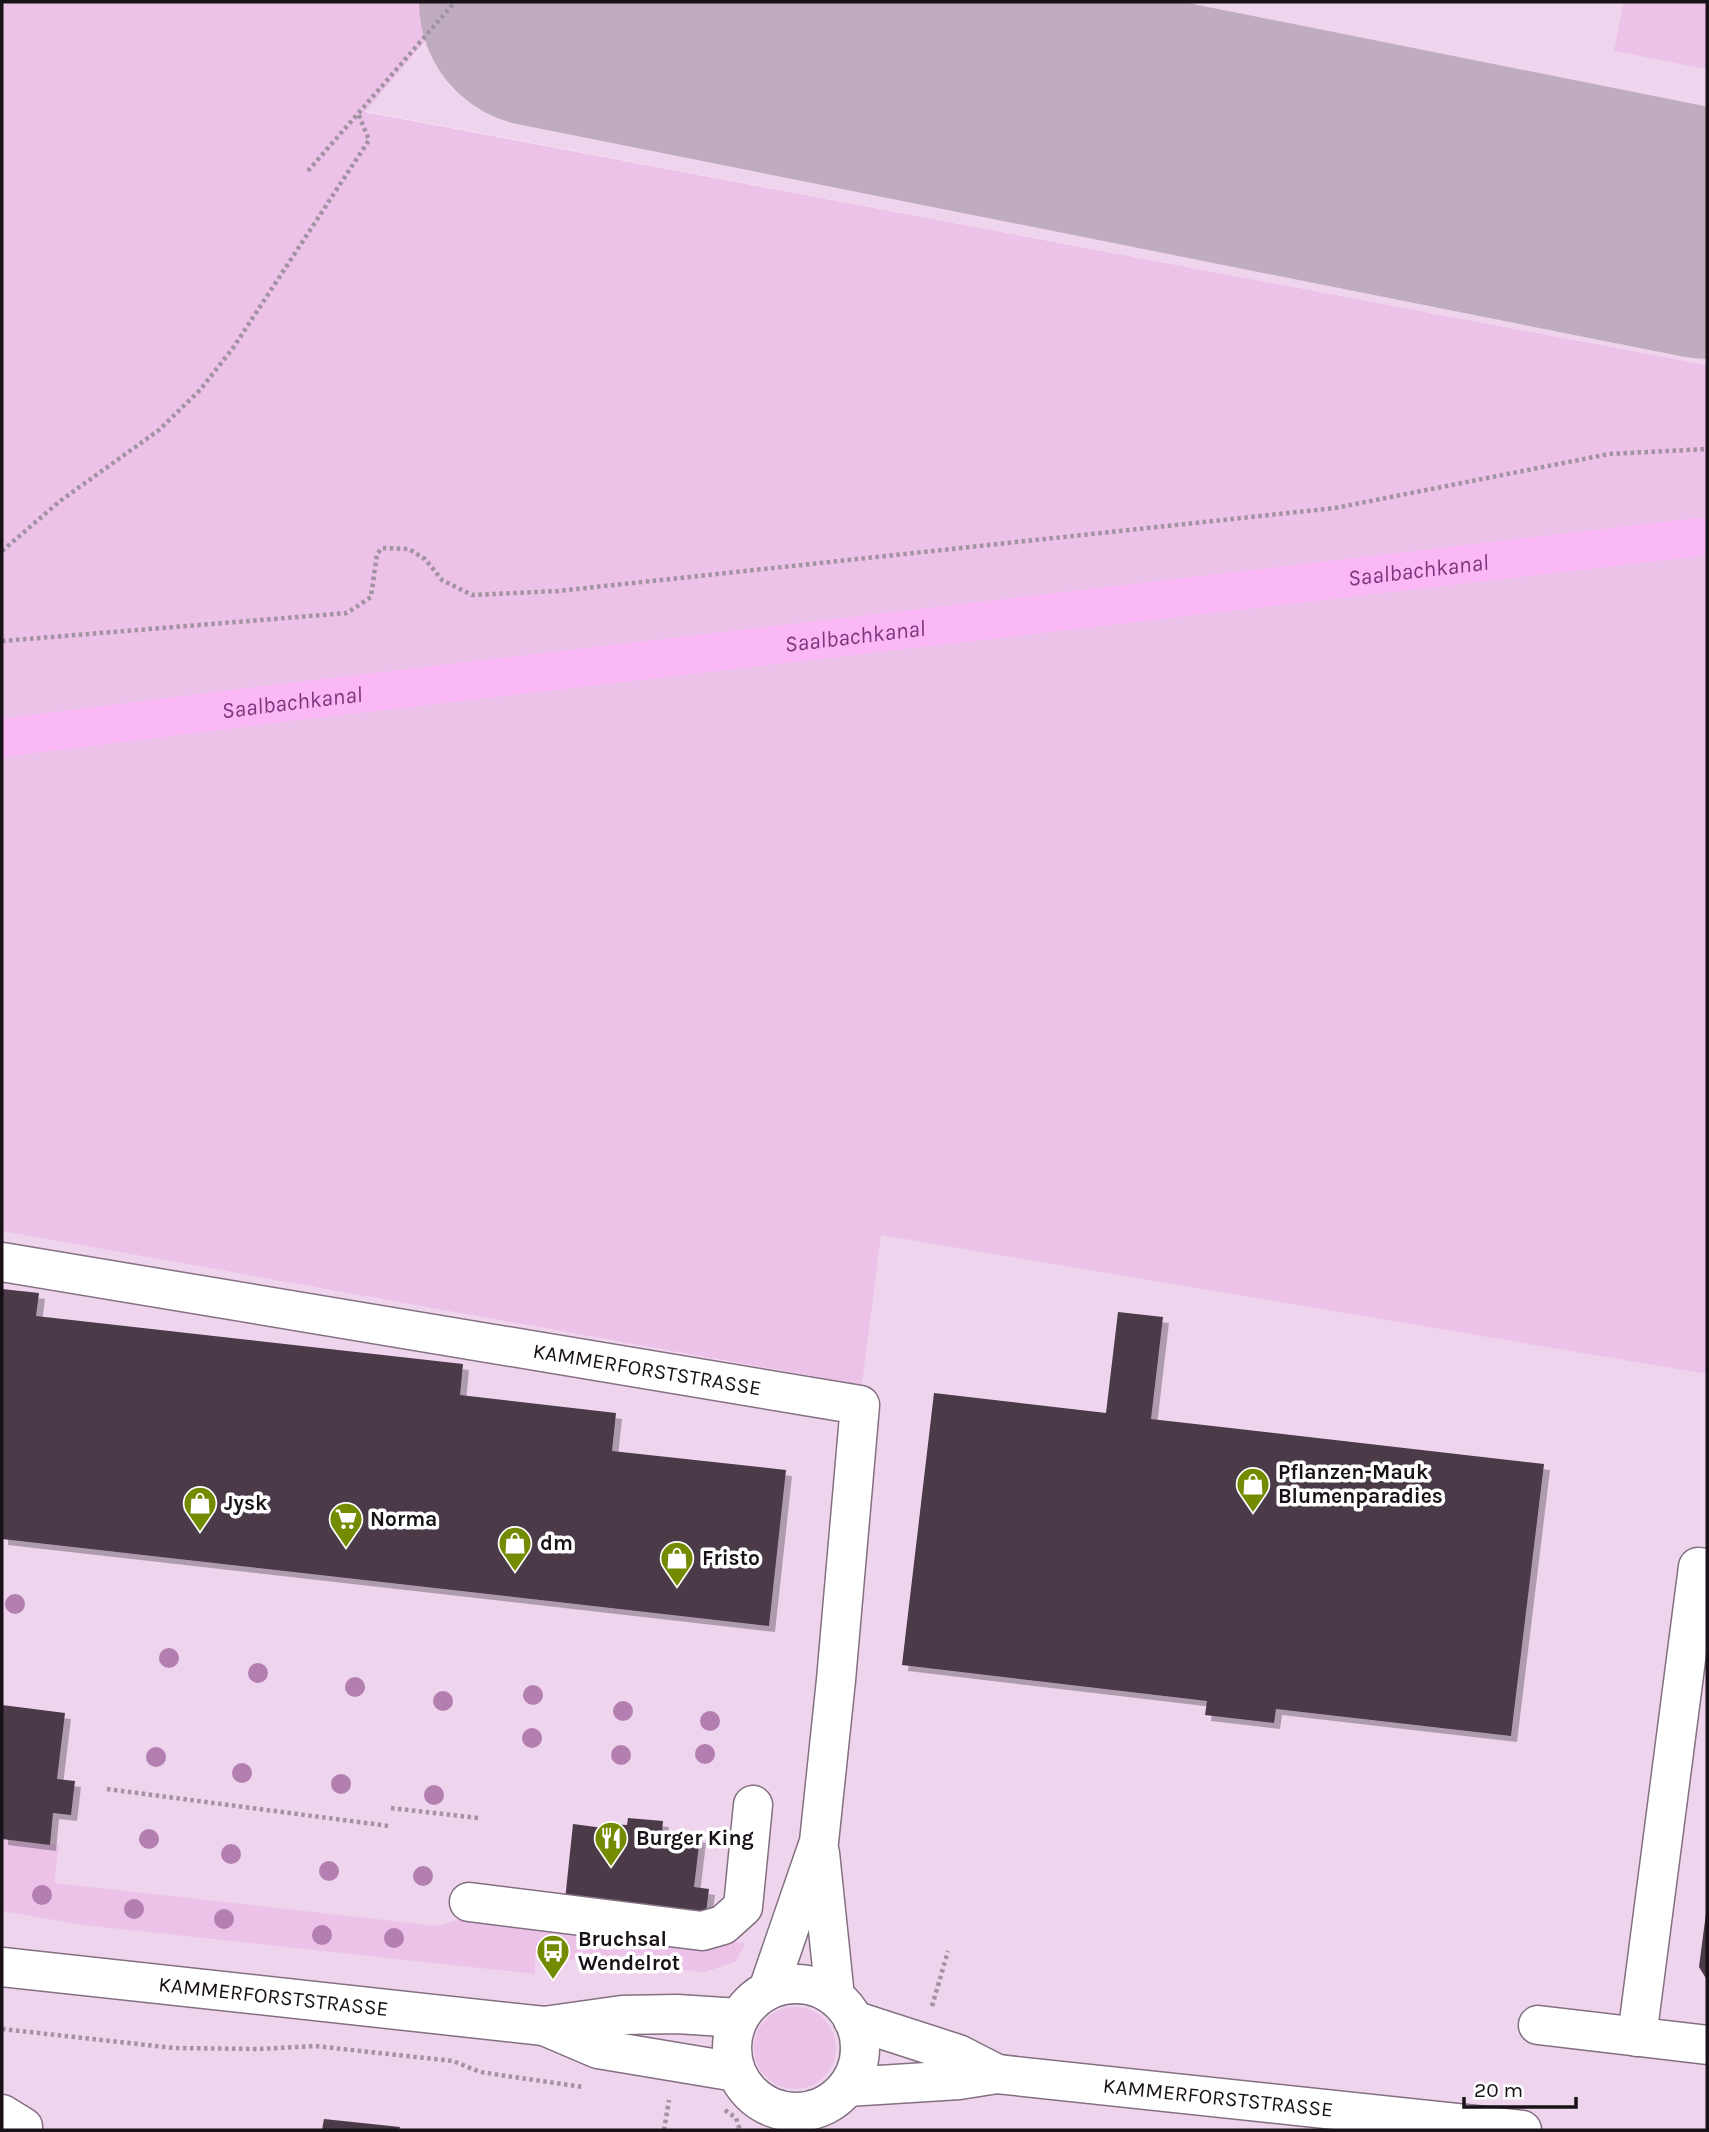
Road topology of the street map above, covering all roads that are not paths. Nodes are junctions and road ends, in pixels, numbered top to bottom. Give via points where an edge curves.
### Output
1 (2, 1262) edge
2 (1707, 1568) edge
3 (753, 1805) dead end
4 (819, 1842) junction
5 (469, 1902) dead end
6 (2, 1967) edge
7 (768, 1990) junction
8 (844, 2009) junction
9 (739, 2018) junction
10 (1538, 2025) dead end
11 (544, 2026) junction
12 (1637, 2037) junction
13 (1707, 2045) edge
14 (736, 2072) junction
15 (997, 2074) junction
16 (830, 2108) edge
17 (2, 2114) edge
18 (755, 2121) edge
19 (23, 2130) edge
20 (1522, 2130) edge

1 - 4 street, KAMMERFORSTSTRASSE via 860,1405
2 - 12 street via 1698,1567
3 - 5 street via 743,1907 723,1925 702,1931
4 - 7 street, KAMMERFORSTSTRASSE
4 - 8 street, KAMMERFORSTSTRASSE
6 - 11 street, KAMMERFORSTSTRASSE
7 - 8 street via 809,1986
7 - 9 street
8 - 15 street, KAMMERFORSTSTRASSE
8 - 16 street via 859,2037 860,2054 855,2072
9 - 11 street, KAMMERFORSTSTRASSE via 622,2015
9 - 14 street via 732,2045
10 - 12 street
11 - 14 street, KAMMERFORSTSTRASSE via 598,2049
12 - 13 street
14 - 18 street via 746,2088
15 - 16 street, KAMMERFORSTSTRASSE
15 - 20 street, KAMMERFORSTSTRASSE
16 - 18 street via 780,2110
17 - 19 street

